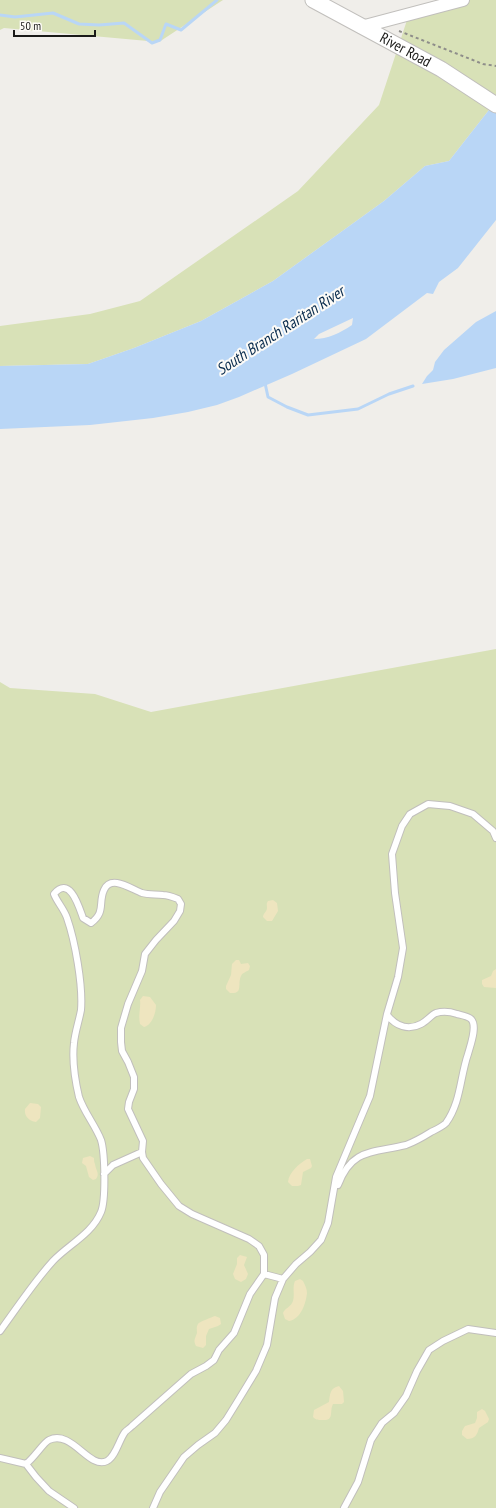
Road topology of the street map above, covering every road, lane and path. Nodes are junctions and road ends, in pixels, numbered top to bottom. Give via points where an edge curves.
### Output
1 (313, 0) edge
2 (463, 0) edge
3 (361, 27) junction
4 (395, 30) dead end
5 (496, 66) edge
6 (494, 103) edge
7 (496, 838) edge
8 (387, 1015) junction
9 (142, 1152) junction
10 (104, 1174) junction
11 (331, 1207) junction
12 (264, 1274) junction
13 (283, 1279) junction
14 (0, 1331) edge
15 (496, 1332) edge
16 (0, 1458) edge
17 (26, 1464) junction
18 (74, 1508) edge
19 (154, 1508) edge
20 (344, 1508) edge

1 - 3 street, River Road
2 - 3 street
3 - 6 street, River Road via 441,69
4 - 5 path via 483,64
7 - 8 lane via 493,831 473,814 450,806 428,804 410,814 402,826 392,854 403,948
8 - 11 lane via 370,1096 336,1177
8 - 11 lane via 396,1025 405,1027 421,1024 440,1012 452,1012 471,1019 475,1025 462,1071 459,1096 445,1124 407,1144 374,1152 350,1162 341,1177
9 - 10 lane via 113,1165
9 - 10 lane via 143,1140 128,1109 134,1089 134,1078 122,1051 121,1028 142,971 145,954 174,921 181,904 178,899 171,896 142,893 120,883 111,883 105,888 101,896 100,912 91,923 83,918 76,898 69,890 58,889 54,894 71,930 79,982 80,1010 74,1042 79,1096 101,1140
9 - 12 lane via 148,1166 179,1206 259,1246 264,1255
10 - 14 lane via 102,1212 92,1227 43,1272
11 - 13 lane via 321,1240
12 - 13 lane
12 - 17 lane via 250,1294 234,1333 214,1360 191,1374 125,1432 106,1462 93,1460 73,1444 59,1438 46,1442
13 - 19 lane via 275,1298 267,1345 256,1370 226,1420 175,1468 160,1492
15 - 20 lane via 468,1328 428,1350 406,1396 371,1440 358,1482
16 - 17 lane
17 - 18 lane via 49,1491

